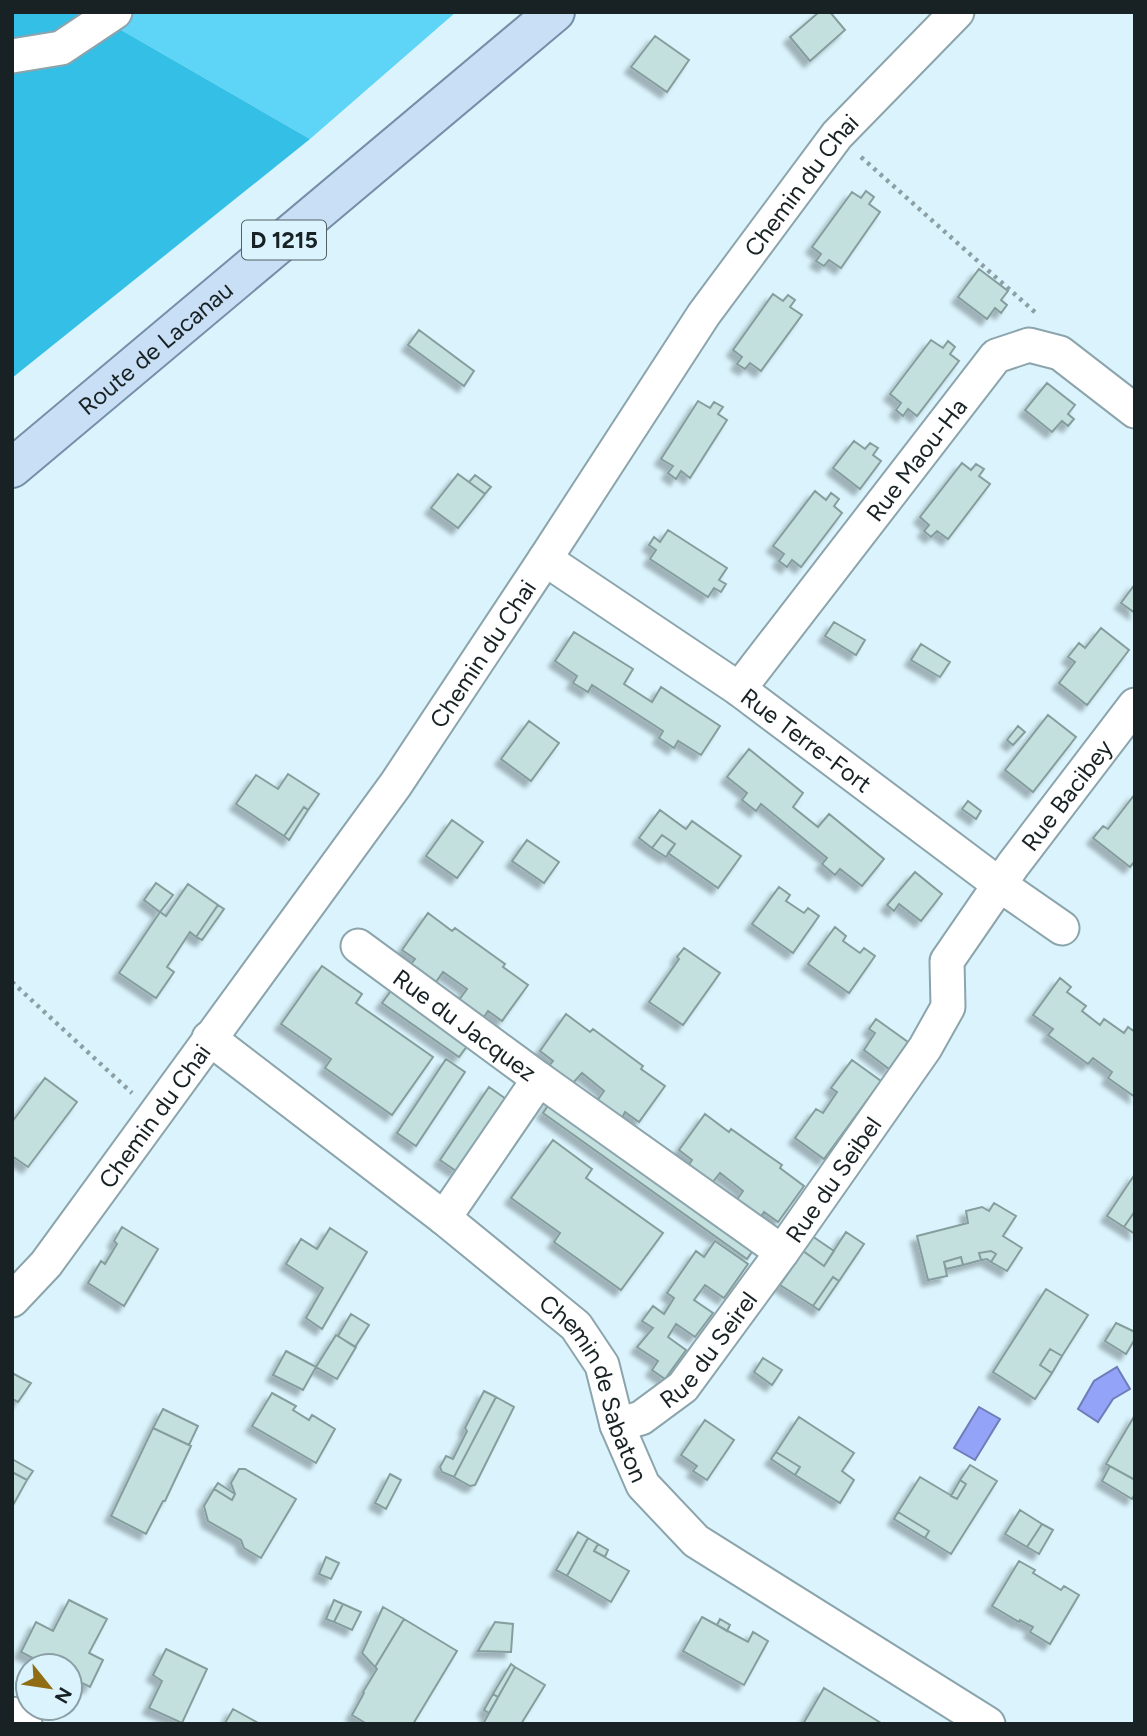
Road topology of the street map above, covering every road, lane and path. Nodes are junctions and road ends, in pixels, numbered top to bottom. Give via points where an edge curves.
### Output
1 (116, 12) edge
2 (555, 12) edge
3 (957, 12) edge
4 (12, 56) edge
5 (837, 135) junction
6 (1060, 353) junction
7 (1135, 411) edge
8 (12, 468) edge
9 (545, 559) junction
10 (739, 690) junction
11 (1135, 705) edge
12 (1000, 885) junction
13 (1062, 928) dead end
14 (358, 946) dead end
15 (12, 982) edge
16 (209, 1038) junction
17 (539, 1079) junction
18 (155, 1114) junction
19 (444, 1218) junction
20 (782, 1252) junction
21 (12, 1300) edge
22 (617, 1425) junction
23 (12, 1714) edge
24 (25, 1724) edge
25 (988, 1724) edge

1 - 4 street via 61,48
2 - 8 main road, Route de Lacanau / D 1215
3 - 5 street, Chemin du Chai
5 - 6 path via 1036,312
5 - 9 street, Chemin du Chai via 704,314
6 - 7 street, Rue Maou-Ha
6 - 10 street, Rue Maou-Ha via 1028,345 996,356
9 - 10 street, Rue Terre-Fort
9 - 16 street, Chemin du Chai via 396,784
10 - 12 street, Rue Terre-Fort
11 - 12 street, Rue Bacibey
12 - 13 street, Rue Terre-Fort
12 - 20 street, Rue du Seibel via 947,961 948,1007 925,1048
14 - 17 street, Rue du Jacquez
15 - 18 path
16 - 18 street, Chemin du Chai
16 - 19 street, Chemin de Sabaton
17 - 19 street, Rue du Jacquez
17 - 20 street, Rue du Seibel
18 - 21 street, Chemin du Chai via 46,1264
19 - 22 street, Chemin de Sabaton via 576,1326 602,1365
20 - 22 street, Rue du Seirel via 683,1387 641,1418
22 - 25 street, Chemin de Sabaton via 643,1485 696,1541
23 - 24 street

